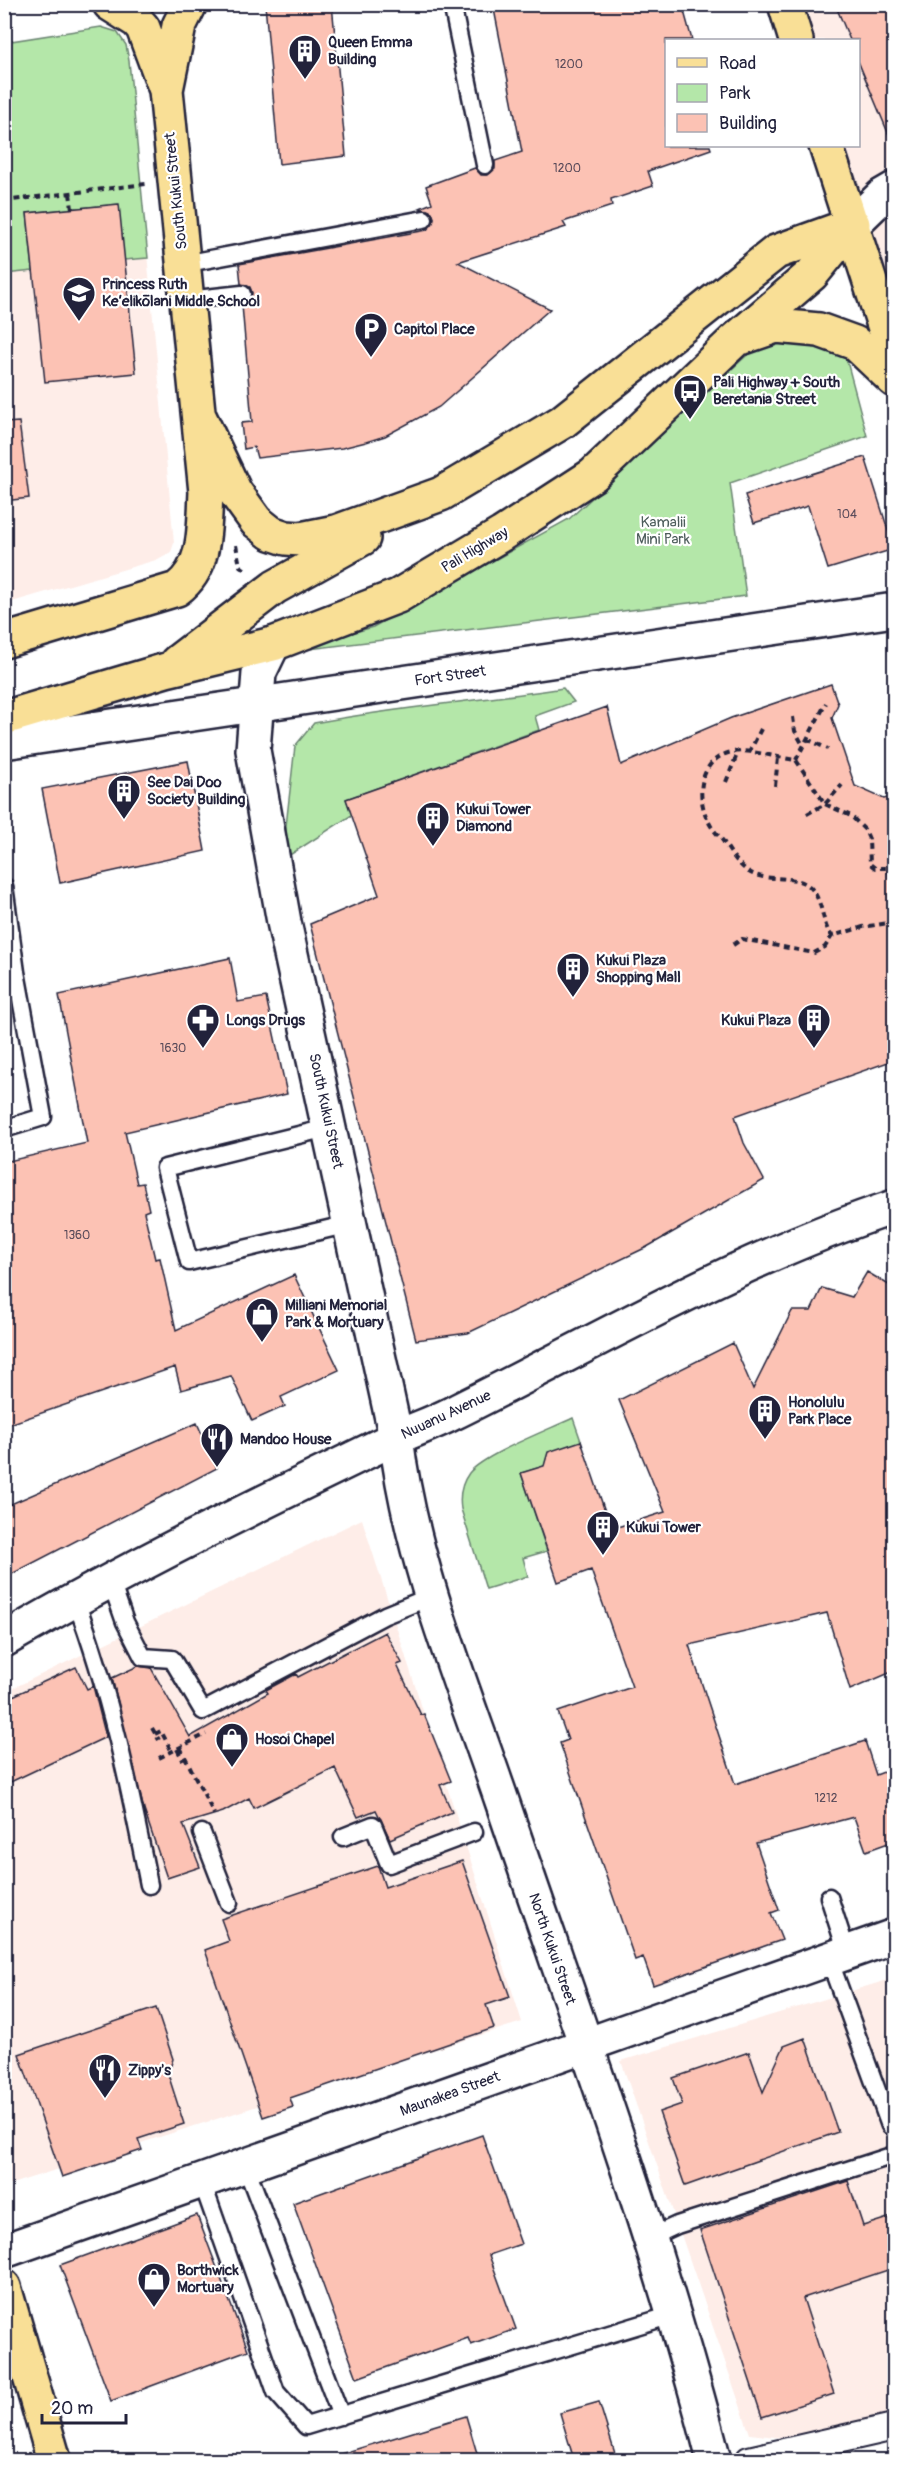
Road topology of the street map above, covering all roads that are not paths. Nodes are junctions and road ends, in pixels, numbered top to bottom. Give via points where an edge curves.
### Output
1 (110, 4) edge
2 (190, 4) edge
3 (452, 4) edge
4 (785, 4) edge
5 (796, 39) edge
6 (166, 90) junction
7 (826, 147) edge
8 (485, 165) dead end
9 (894, 189) edge
10 (424, 219) dead end
11 (853, 224) junction
12 (183, 264) junction
13 (242, 294) dead end
14 (187, 300) junction
15 (734, 341) junction
16 (894, 356) edge
17 (894, 380) edge
18 (199, 416) junction
19 (441, 494) junction
20 (894, 610) edge
21 (4, 641) edge
22 (273, 644) junction
23 (166, 670) junction
24 (255, 705) junction
25 (4, 718) edge
26 (4, 742) edge
27 (4, 886) edge
28 (331, 1126) junction
29 (4, 1129) edge
30 (894, 1207) edge
31 (349, 1224) junction
32 (396, 1437) junction
33 (110, 1579) junction
34 (432, 1596) junction
35 (75, 1599) junction
36 (4, 1640) edge
37 (474, 1832) dead end
38 (202, 1833) dead end
39 (343, 1837) dead end
40 (149, 1885) dead end
41 (829, 1897) dead end
42 (229, 1903) dead end
43 (894, 1936) edge
44 (838, 1956) junction
45 (587, 2045) junction
46 (890, 2126) dead end
47 (894, 2155) edge
48 (246, 2167) junction
49 (201, 2179) junction
50 (650, 2238) junction
51 (4, 2251) edge
52 (4, 2287) edge
53 (672, 2315) junction
54 (341, 2416) junction
55 (894, 2427) edge
56 (54, 2460) edge
57 (714, 2460) edge
58 (749, 2460) edge

1 - 6 main road via 143,28
2 - 6 main road, South Kukui Street via 178,26
3 - 8 lane
4 - 5 main road
6 - 12 main road, South Kukui Street
7 - 11 main road
9 - 11 street
10 - 12 lane
11 - 15 main road, Pali Highway via 812,274
11 - 16 main road
11 - 19 main road via 776,252 562,422
12 - 14 main road, South Kukui Street
13 - 14 lane
14 - 18 main road, South Kukui Street
15 - 17 main road via 776,326 819,330 855,343
15 - 22 main road, Pali Highway via 593,475 398,596
18 - 19 main road via 240,500 256,521 271,533 286,538 336,532
18 - 21 main road via 206,492 204,540 197,564 186,582 166,594
19 - 23 main road via 275,587
20 - 24 street, Fort Street
22 - 23 main road, Pali Highway
22 - 24 street, South Kukui Street via 259,673
23 - 25 main road, Pali Highway
24 - 26 street, Fort Street
24 - 28 street, South Kukui Street via 253,750 284,922
27 - 29 lane via 43,1118
28 - 31 street, South Kukui Street
28 - 31 lane via 165,1168 189,1262
30 - 32 street, Nuuanu Avenue via 841,1224 641,1314 449,1415
31 - 32 street, South Kukui Street
32 - 33 street, Nuuanu Avenue
32 - 34 street, North Kukui Street via 403,1492
33 - 34 lane via 143,1657 171,1659 203,1711 385,1615
33 - 35 street, Nuuanu Avenue
34 - 45 street, North Kukui Street
35 - 36 street, Nuuanu Avenue
35 - 40 lane via 91,1640 134,1808
37 - 39 lane via 388,1864 373,1825
38 - 42 lane
41 - 44 lane
43 - 44 street, Maunakea Street
44 - 45 street, Maunakea Street
44 - 46 lane
45 - 48 street, Maunakea Street
45 - 50 street, North Kukui Street
47 - 50 lane via 677,2225
48 - 49 street, Maunakea Street
48 - 54 lane
49 - 51 street, Maunakea Street
49 - 54 lane via 276,2392 306,2426
50 - 53 street, North Kukui Street
52 - 56 main road
53 - 54 lane
53 - 57 street, North Kukui Street
55 - 58 street

